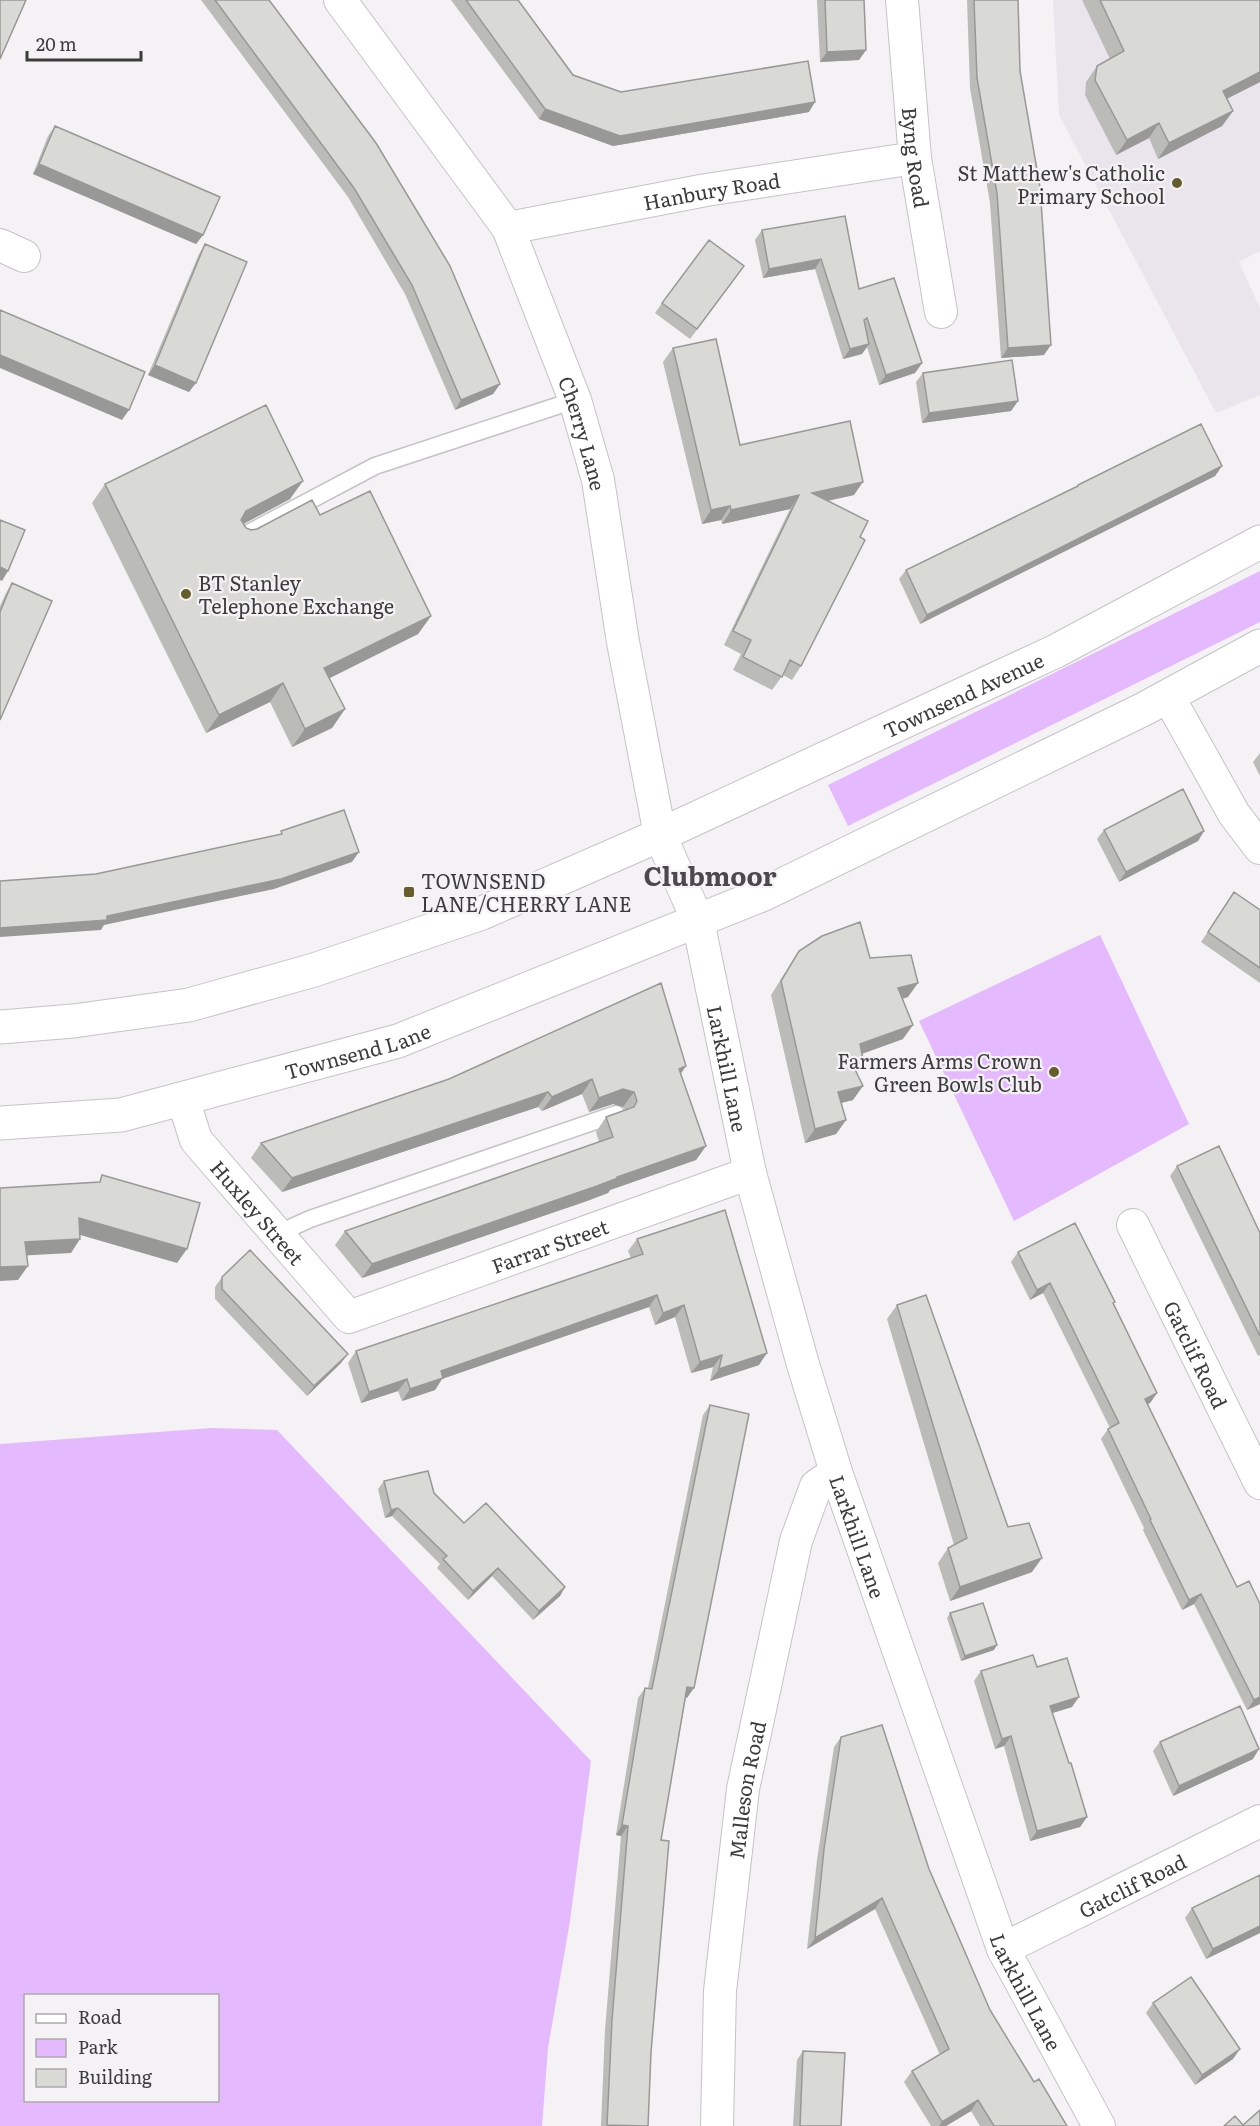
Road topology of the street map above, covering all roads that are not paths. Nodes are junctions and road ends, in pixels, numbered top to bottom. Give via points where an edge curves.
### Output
1 (340, 0) edge
2 (902, 0) edge
3 (915, 158) junction
4 (508, 228) junction
5 (941, 312) dead end
6 (575, 400) junction
7 (239, 538) edge
8 (1260, 542) edge
9 (1260, 646) edge
10 (1168, 696) junction
11 (660, 835) junction
12 (1260, 848) edge
13 (698, 921) junction
14 (0, 1027) edge
15 (183, 1099) junction
16 (616, 1114) edge
17 (0, 1123) edge
18 (750, 1173) junction
19 (1133, 1225) dead end
20 (277, 1234) junction
21 (349, 1317) joint
22 (1258, 1471) edge
23 (836, 1472) junction
24 (1260, 1821) edge
25 (1003, 1949) junction
26 (717, 2126) edge
27 (1100, 2126) edge

1 - 4 street, Cherry Lane
2 - 3 street, Byng Road
3 - 4 street, Hanbury Road via 706,190
3 - 5 street, Byng Road
4 - 6 street, Cherry Lane
6 - 7 lane via 375,466
6 - 11 street, Cherry Lane via 598,480 622,642
8 - 11 main road, Townsend Avenue via 1056,651
9 - 10 main road
10 - 12 street via 1234,814
10 - 13 main road via 764,894
11 - 13 street, Cherry Lane
11 - 14 main road via 482,913 314,970 189,1005
13 - 15 main road, Townsend Lane via 398,1041
13 - 18 street, Larkhill Lane
15 - 17 main road, Townsend Lane via 121,1115
15 - 20 street, Huxley Street via 196,1140
16 - 20 lane via 310,1219
18 - 21 street, Farrar Street
18 - 23 street, Larkhill Lane
19 - 22 street, Gatclif Road
20 - 21 street, Huxley Street
23 - 25 street, Larkhill Lane
23 - 26 street, Malleson Road via 816,1486 796,1541 743,1789 720,1991
24 - 25 street, Gatclif Road
25 - 27 street, Larkhill Lane

